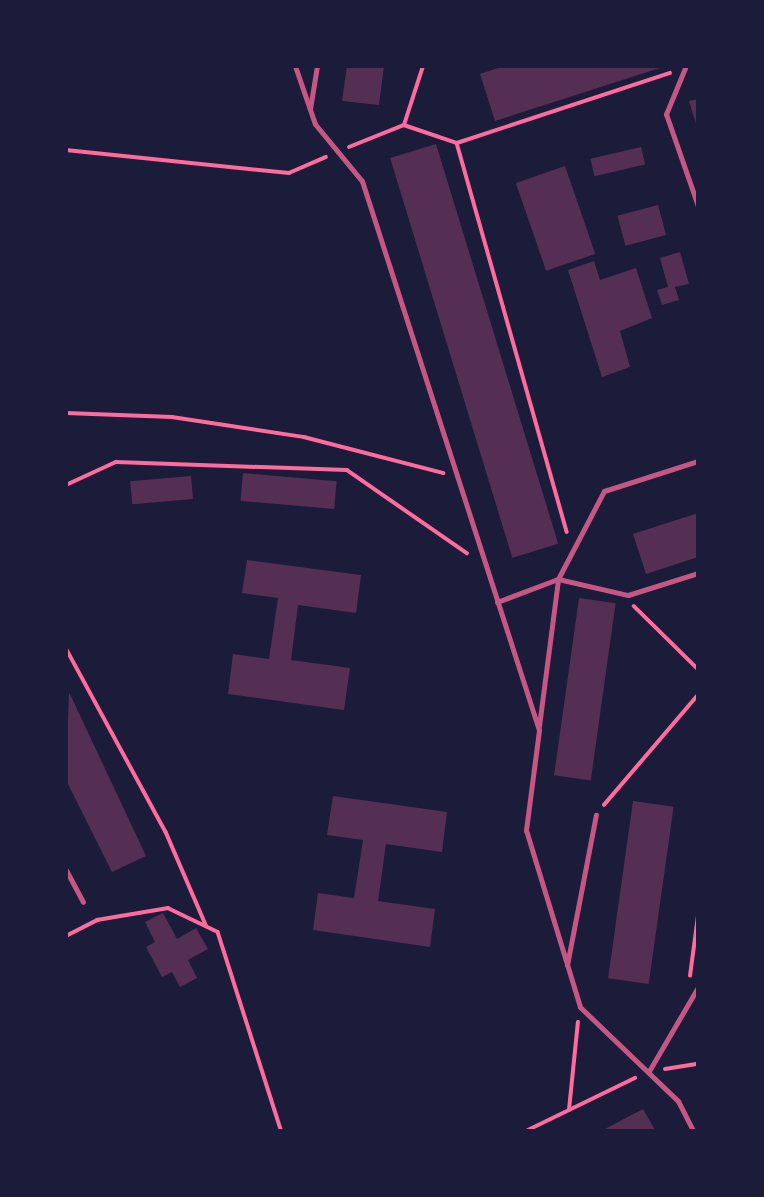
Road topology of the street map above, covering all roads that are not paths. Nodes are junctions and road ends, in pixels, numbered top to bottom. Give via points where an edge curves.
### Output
1 (295, 66) edge
2 (317, 66) edge
3 (687, 67) edge
4 (310, 113) junction
5 (698, 206) edge
6 (698, 461) edge
7 (698, 573) edge
8 (558, 579) junction
9 (496, 603) junction
10 (539, 730) junction
11 (596, 815) road end
12 (66, 870) edge
13 (83, 902) dead end
14 (567, 968) junction
15 (698, 987) edge
16 (649, 1071) junction
17 (693, 1130) edge

1 - 4 lane
2 - 4 lane
3 - 5 lane via 666,114
4 - 9 lane via 362,181
6 - 8 lane via 604,491
7 - 8 lane via 628,595
8 - 9 lane
8 - 10 lane
9 - 10 lane
10 - 14 lane via 526,830
11 - 14 lane
12 - 13 lane
14 - 16 lane via 580,1007
15 - 16 lane
16 - 17 lane via 678,1101

